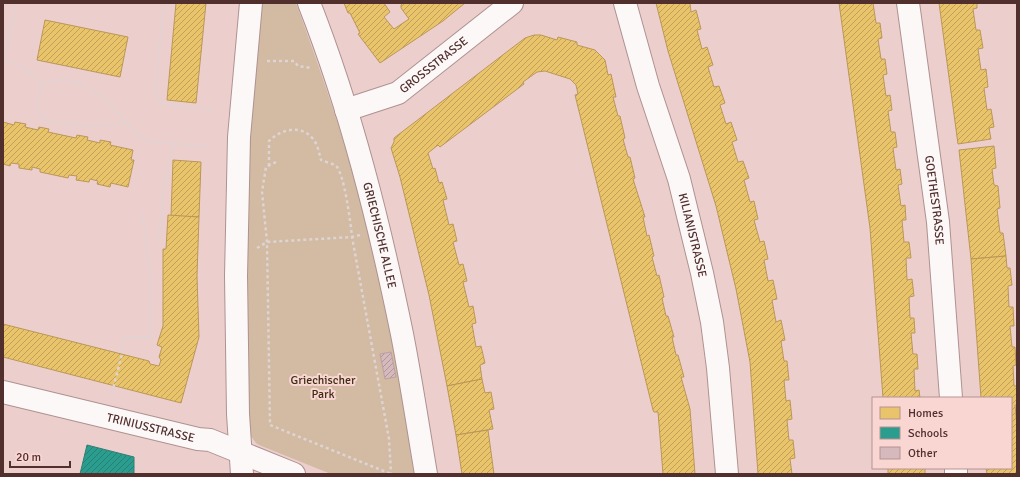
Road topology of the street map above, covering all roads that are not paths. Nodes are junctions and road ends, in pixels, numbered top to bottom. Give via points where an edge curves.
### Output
1 (251, 3) edge
2 (309, 3) edge
3 (512, 3) edge
4 (625, 3) edge
5 (908, 3) edge
6 (346, 110) junction
7 (3, 392) edge
8 (951, 397) edge
9 (241, 464) edge
10 (294, 474) edge
11 (426, 474) edge
12 (727, 474) edge

1 - 9 street via 239,137 236,276
2 - 6 street, GRIECHISCHE ALLEE
3 - 6 street, GROSSSTRASSE via 398,93
4 - 12 street, KILIANISTRASSE via 648,86 679,179 702,273 718,368
5 - 8 street, GOETHESTRASSE via 938,222
6 - 11 street, GRIECHISCHE ALLEE via 383,246 402,335
7 - 9 street, TRINIUSSTRASSE via 210,440
9 - 10 street, TRINIUSSTRASSE

